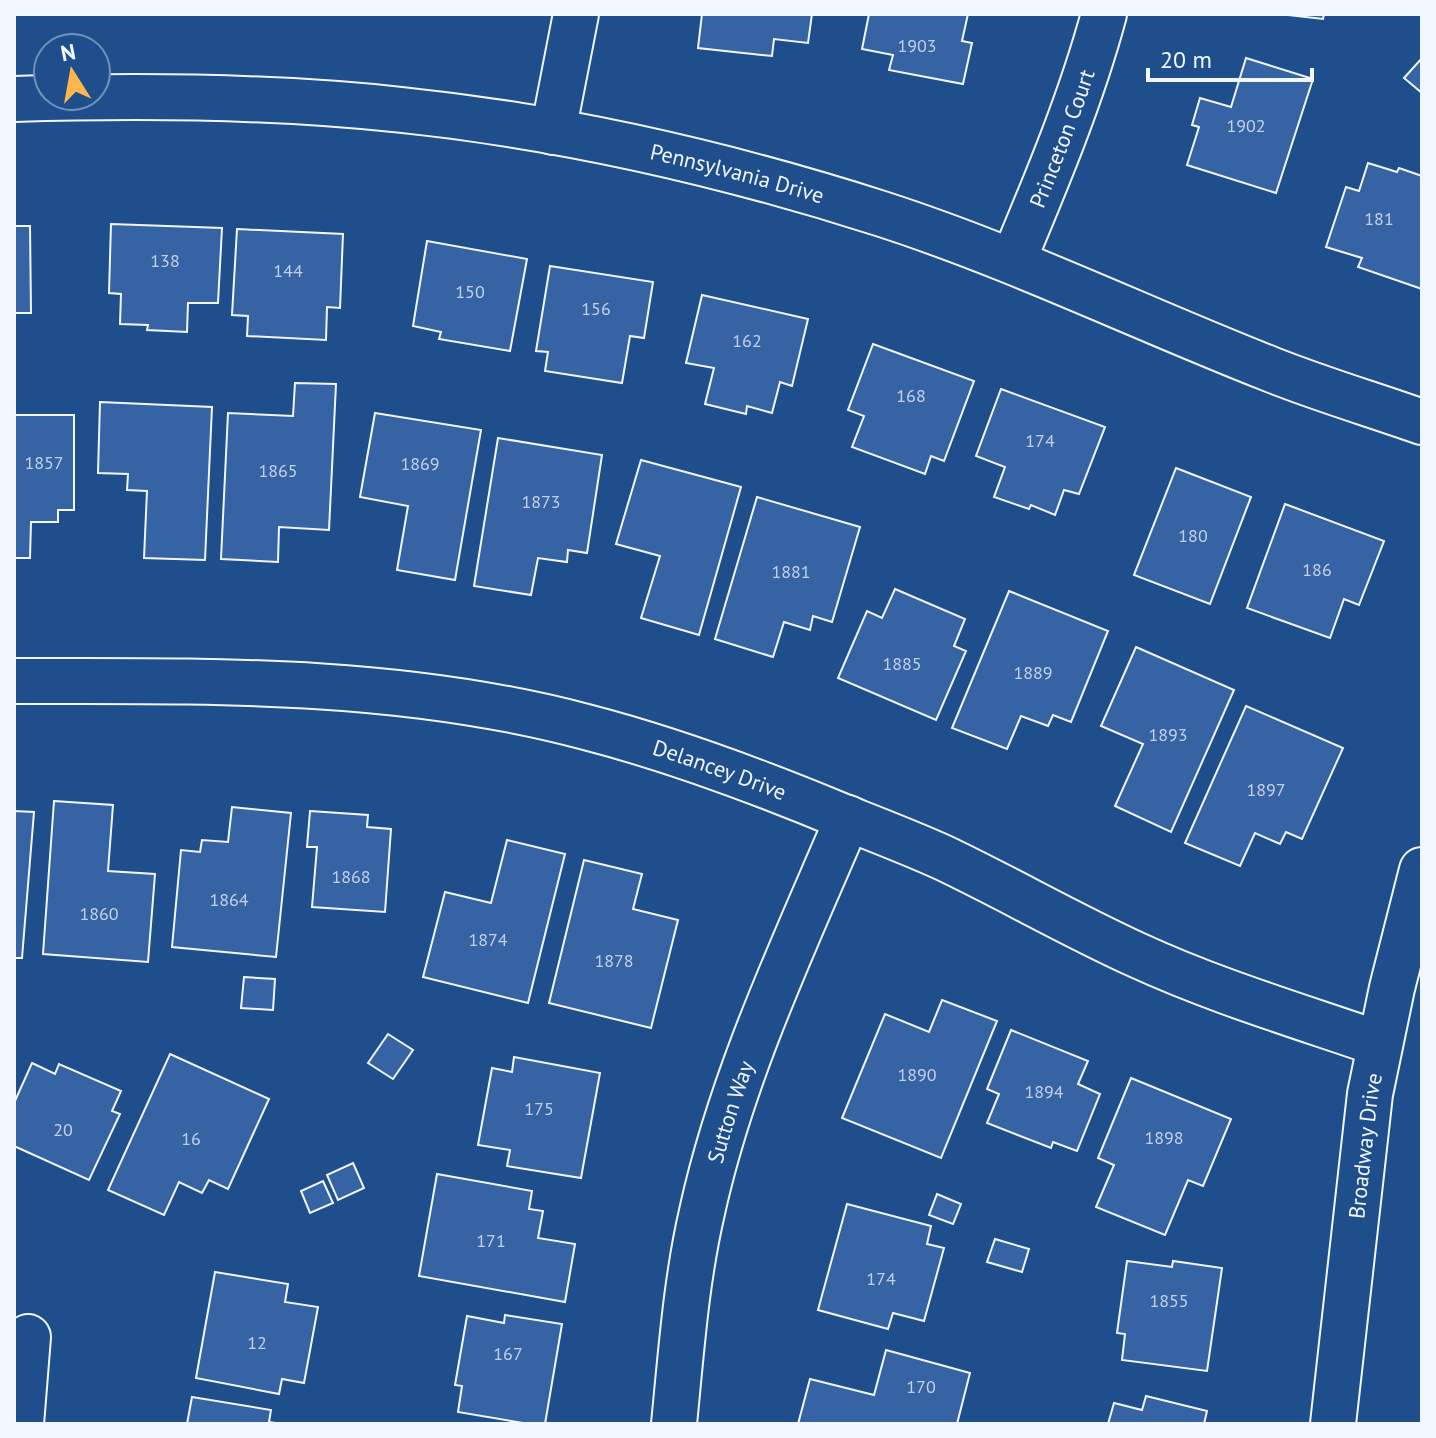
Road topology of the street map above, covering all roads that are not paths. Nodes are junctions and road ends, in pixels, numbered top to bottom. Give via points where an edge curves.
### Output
1 (576, 14) edge
2 (1104, 14) edge
3 (14, 99) edge
4 (553, 132) junction
5 (1013, 261) junction
6 (1422, 422) edge
7 (14, 681) edge
8 (848, 818) junction
9 (1422, 870) edge
10 (1380, 1044) junction
11 (28, 1337) dead end
12 (21, 1424) edge
13 (674, 1424) edge
14 (1333, 1424) edge

1 - 4 street
2 - 5 street, Princeton Court via 1059,149
3 - 4 street, Pennsylvania Drive via 299,102 402,110
4 - 5 street, Pennsylvania Drive via 773,181
5 - 6 street, Pennsylvania Drive via 1271,370
7 - 8 street, Delancey Drive via 253,683 427,695 513,710 654,746
8 - 10 street, Delancey Drive via 941,857 1138,956
8 - 13 street, Sutton Way via 772,995 717,1151 689,1285
9 - 10 street, Broadway Drive
10 - 14 street, Broadway Drive
11 - 12 street

